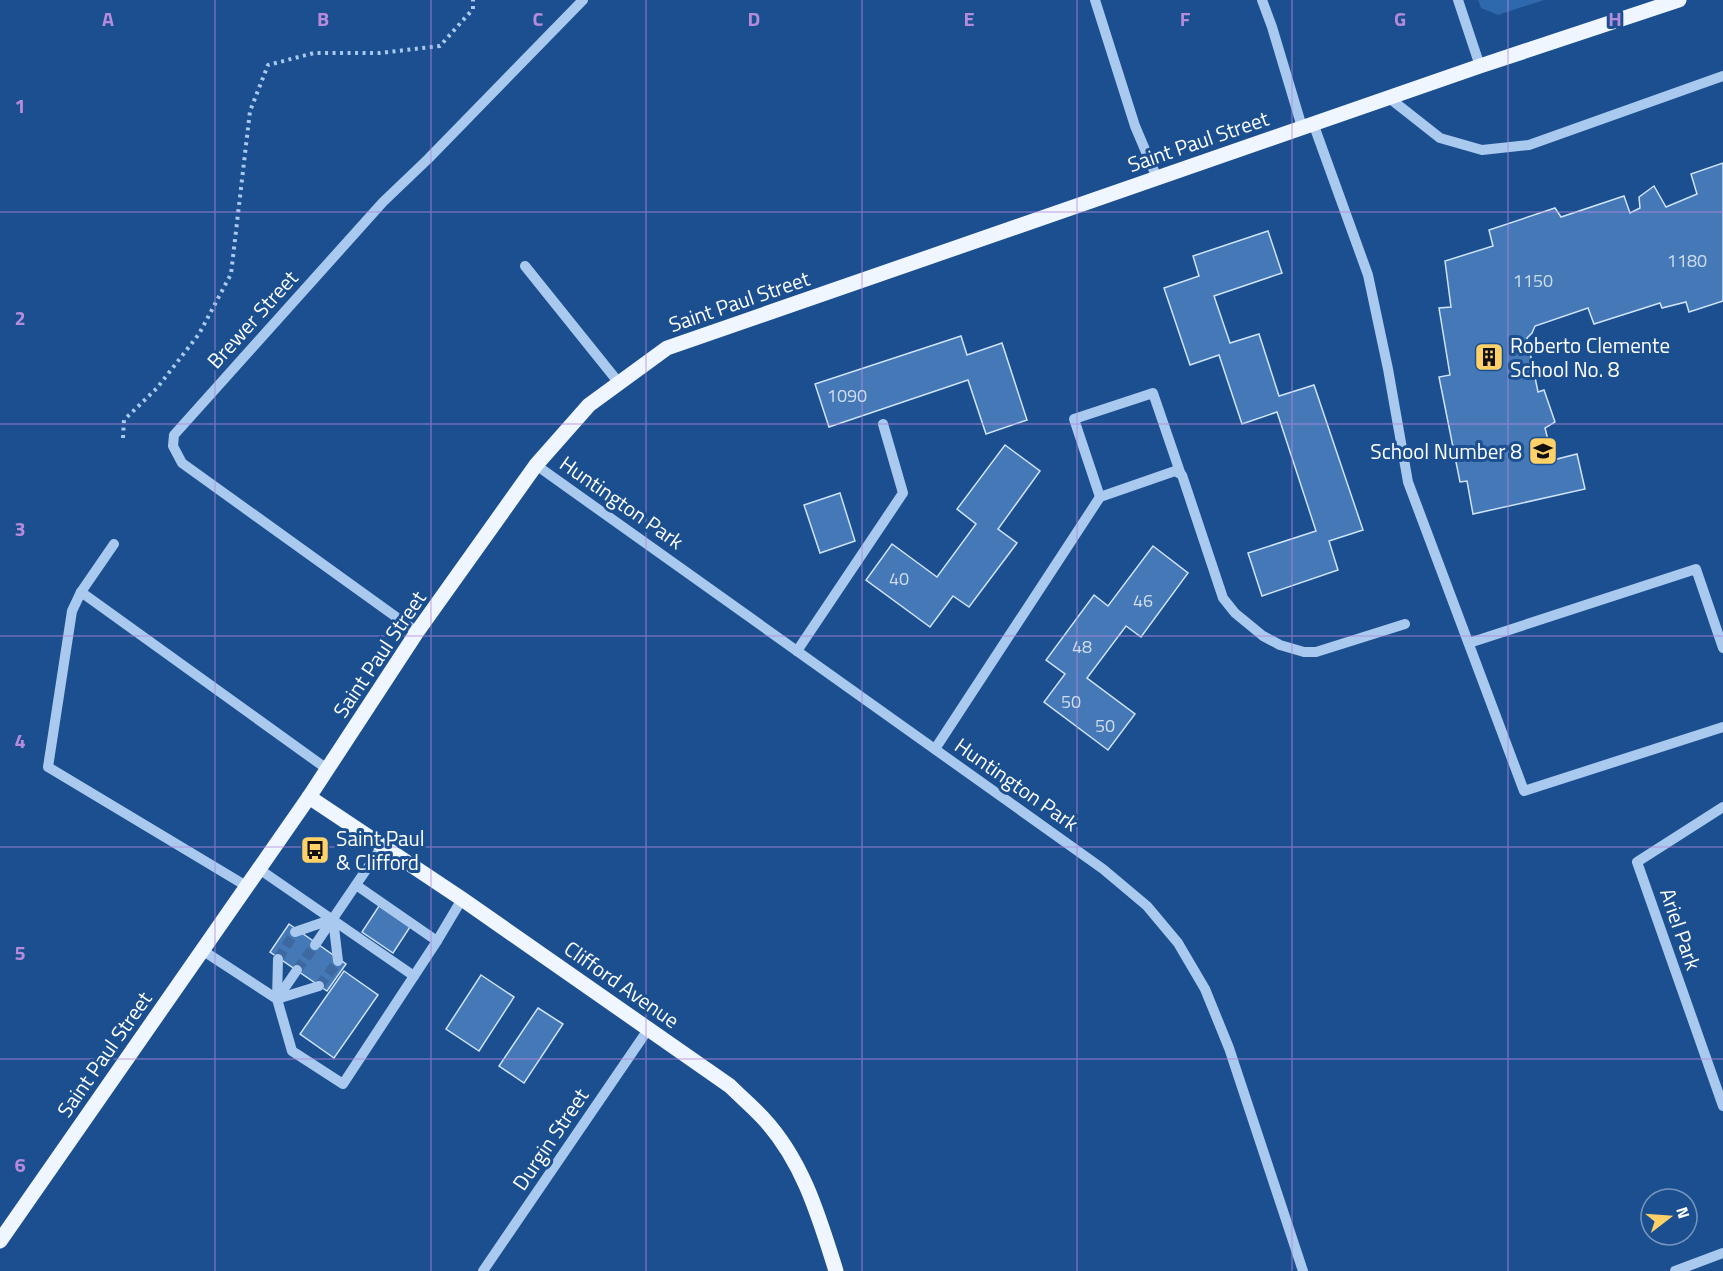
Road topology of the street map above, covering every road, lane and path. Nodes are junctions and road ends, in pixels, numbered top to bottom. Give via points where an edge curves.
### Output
1 (473, 0) edge
2 (583, 0) edge
3 (1095, 0) edge
4 (1262, 0) edge
5 (1458, 0) edge
6 (1679, 0) edge
7 (1480, 66) junction
8 (1723, 76) edge
9 (1388, 98) junction
10 (1307, 125) junction
11 (1157, 178) junction
12 (525, 266) dead end
13 (619, 383) junction
14 (883, 424) dead end
15 (123, 438) dead end
16 (536, 465) junction
17 (1180, 472) junction
18 (1100, 497) junction
19 (114, 544) dead end
20 (81, 592) junction
21 (1405, 624) dead end
22 (417, 632) junction
23 (1469, 643) junction
24 (1723, 648) edge
25 (797, 651) junction
26 (1723, 727) edge
27 (935, 749) junction
28 (327, 769) junction
29 (309, 797) junction
30 (1723, 807) edge
31 (383, 845) junction
32 (259, 869) junction
33 (356, 885) junction
34 (248, 887) junction
35 (462, 899) junction
36 (333, 919) junction
37 (296, 932) tunnel mouth
38 (437, 941) junction
39 (315, 945) tunnel mouth
40 (202, 950) junction
41 (278, 959) tunnel mouth
42 (338, 961) tunnel mouth
43 (297, 970) tunnel mouth
44 (414, 976) junction
45 (320, 986) tunnel mouth
46 (277, 999) junction
47 (649, 1028) junction
48 (1723, 1106) edge
49 (0, 1241) edge
50 (1723, 1253) edge
51 (483, 1271) edge
52 (836, 1271) edge
53 (1303, 1271) edge
54 (1675, 1271) edge

1 - 15 path via 473,9 440,46 380,53 314,53 268,65 250,111 231,274 199,334 157,388 124,420
2 - 22 street, Brewer Street via 383,202 174,435 173,446 182,463
3 - 11 street via 1135,126
4 - 10 street
5 - 7 street
6 - 7 main road, Saint Paul Street
7 - 9 main road, Saint Paul Street
8 - 9 street via 1529,145 1482,150 1440,138
9 - 10 main road, Saint Paul Street
10 - 11 main road, Saint Paul Street
10 - 23 street via 1368,275 1407,482
11 - 13 main road, Saint Paul Street via 667,348
12 - 13 street
13 - 16 main road, Saint Paul Street via 589,405
14 - 25 street via 903,493
16 - 22 main road, Saint Paul Street
16 - 25 street, Huntington Park
17 - 18 street
17 - 18 street via 1153,393 1074,419
17 - 21 street via 1223,598 1263,636 1292,650 1316,652
18 - 27 street
19 - 20 street
20 - 28 street
20 - 34 street via 72,611 48,767
22 - 28 main road, Saint Paul Street
23 - 24 street via 1696,569
23 - 26 street via 1524,791
25 - 27 street, Huntington Park
27 - 53 street, Huntington Park via 1103,868 1147,906 1178,943 1205,989 1229,1048
28 - 29 main road, Saint Paul Street
29 - 31 main road, Clifford Avenue
29 - 32 main road, Saint Paul Street
30 - 48 street, Ariel Park via 1637,862
31 - 33 street
31 - 35 main road, Clifford Avenue
32 - 34 main road, Saint Paul Street
32 - 36 street
33 - 36 street
33 - 38 street
34 - 40 main road, Saint Paul Street
35 - 38 street
35 - 47 main road, Clifford Avenue
36 - 37 street
36 - 39 street
36 - 42 street
36 - 44 street
38 - 44 street
40 - 46 street
40 - 49 main road, Saint Paul Street
41 - 46 street
43 - 46 street
44 - 46 street via 343,1084 292,1051
45 - 46 street
47 - 51 street, Durgin Street
47 - 52 main road, Clifford Avenue via 730,1086 764,1119 802,1175 816,1205
50 - 54 street

